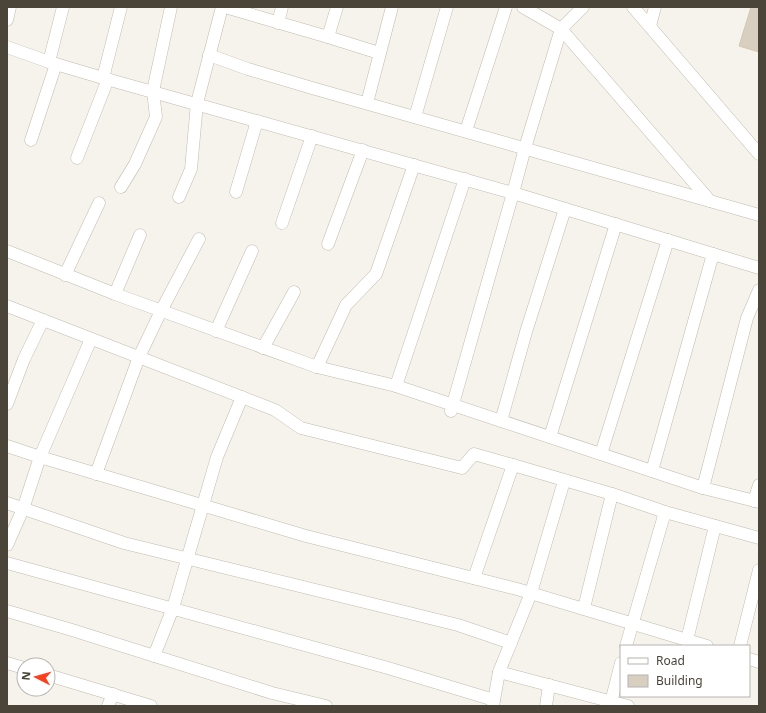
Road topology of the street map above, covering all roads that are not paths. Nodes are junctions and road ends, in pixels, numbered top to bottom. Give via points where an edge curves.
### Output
1 (10, 7) edge
2 (63, 7) edge
3 (121, 7) edge
4 (171, 7) edge
5 (222, 7) edge
6 (225, 7) edge
7 (282, 7) edge
8 (337, 7) edge
9 (392, 7) edge
10 (447, 7) edge
11 (506, 7) edge
12 (523, 7) edge
13 (584, 7) edge
14 (633, 7) edge
15 (655, 7) edge
16 (7, 20) edge
17 (278, 23) junction
18 (650, 26) junction
19 (561, 29) junction
20 (328, 37) junction
21 (7, 47) edge
22 (379, 53) junction
23 (209, 55) junction
24 (52, 63) junction
25 (106, 78) junction
26 (153, 91) junction
27 (197, 103) junction
28 (367, 103) junction
29 (415, 117) junction
30 (258, 121) junction
31 (466, 131) junction
32 (312, 136) junction
33 (31, 140) dead end
34 (524, 148) junction
35 (363, 150) junction
36 (759, 154) edge
37 (77, 158) dead end
38 (414, 165) junction
39 (465, 179) junction
40 (121, 187) dead end
41 (236, 192) dead end
42 (513, 193) junction
43 (179, 197) dead end
44 (710, 201) junction
45 (99, 203) dead end
46 (565, 209) junction
47 (759, 215) edge
48 (282, 222) dead end
49 (616, 224) junction
50 (140, 235) dead end
51 (199, 239) dead end
52 (668, 240) junction
53 (328, 244) dead end
54 (7, 251) edge
55 (252, 251) dead end
56 (713, 254) junction
57 (759, 268) edge
58 (65, 275) junction
59 (759, 290) edge
60 (294, 292) dead end
61 (115, 294) junction
62 (7, 306) edge
63 (161, 311) junction
64 (43, 320) junction
65 (216, 331) junction
66 (91, 339) junction
67 (263, 348) junction
68 (139, 357) junction
69 (317, 367) junction
70 (396, 386) junction
71 (242, 397) junction
72 (7, 404) edge
73 (452, 408) junction
74 (501, 421) junction
75 (550, 437) junction
76 (7, 446) edge
77 (601, 454) junction
78 (40, 457) junction
79 (513, 465) junction
80 (652, 471) junction
81 (96, 474) junction
82 (564, 480) junction
83 (759, 485) edge
84 (703, 488) junction
85 (612, 494) junction
86 (756, 502) edge
87 (7, 503) edge
88 (202, 505) junction
89 (23, 509) junction
90 (665, 512) junction
91 (715, 526) junction
92 (759, 538) edge
93 (7, 545) edge
94 (188, 559) junction
95 (7, 563) edge
96 (759, 570) edge
97 (474, 578) junction
98 (531, 593) junction
99 (173, 608) junction
100 (584, 608) junction
101 (7, 611) edge
102 (632, 623) junction
103 (687, 640) junction
104 (511, 643) junction
105 (626, 645) edge
106 (704, 645) edge
107 (740, 645) edge
108 (154, 656) junction
109 (620, 667) edge
110 (499, 672) junction
111 (56, 677) edge
112 (550, 685) junction
113 (114, 694) junction
114 (493, 703) edge
115 (610, 704) edge
116 (108, 706) edge
117 (151, 706) edge
118 (326, 706) edge
119 (546, 706) edge
120 (628, 706) edge

1 - 16 street
2 - 24 street
3 - 25 street
4 - 26 street
5 - 23 street
6 - 17 street
7 - 17 street
8 - 20 street
9 - 22 street
10 - 29 street
11 - 31 street
12 - 19 street
13 - 19 street
14 - 18 street
15 - 18 street
17 - 20 street
18 - 36 street
19 - 34 street
19 - 44 street
20 - 22 street
21 - 24 street
22 - 28 street
23 - 27 street
23 - 28 street
24 - 25 street
24 - 33 street
25 - 26 street
25 - 37 street
26 - 27 street
26 - 40 street via 156,117 135,164
27 - 30 street
27 - 43 street via 190,169
28 - 29 street
29 - 31 street
30 - 32 street
30 - 41 street
31 - 34 street
32 - 35 street
32 - 48 street
34 - 42 street
34 - 44 street
35 - 38 street
35 - 53 street
38 - 39 street
38 - 69 street via 376,274 346,305
39 - 42 street
39 - 70 street
42 - 46 street
42 - 73 street
44 - 47 street
45 - 58 street
46 - 49 street
46 - 74 street
49 - 52 street
49 - 75 street
50 - 61 street
51 - 63 street
52 - 56 street
52 - 77 street
54 - 58 street
55 - 65 street
56 - 57 street
56 - 80 street
58 - 61 street
59 - 84 street via 747,318
60 - 67 street
61 - 63 street
62 - 64 street
63 - 65 street
63 - 68 street
64 - 66 street
64 - 72 street
65 - 67 street
66 - 68 street
66 - 78 street
67 - 69 street
68 - 71 street
68 - 81 street
69 - 70 street
70 - 73 street
71 - 79 street via 275,410 301,428 462,468 474,454
71 - 88 street via 217,457
73 - 74 street
74 - 75 street
75 - 77 street
76 - 78 street
77 - 80 street
78 - 81 street
78 - 89 street
79 - 82 street
79 - 97 street
80 - 84 street
81 - 88 street
82 - 85 street
82 - 98 street
83 - 86 street
84 - 86 street
85 - 90 street
85 - 100 street
87 - 89 street
88 - 94 street
88 - 97 street via 306,536
89 - 93 street
89 - 94 street via 124,544
90 - 91 street
90 - 102 street
91 - 92 street
91 - 103 street
94 - 99 street
94 - 104 street via 450,624
95 - 99 street
96 - 107 street
97 - 98 street
98 - 100 street
98 - 104 street
99 - 108 street
99 - 114 street via 388,668
100 - 102 street
101 - 108 street
102 - 103 street
102 - 105 street
103 - 106 street
104 - 110 street
108 - 118 street via 272,693
109 - 115 street
110 - 112 street
110 - 114 street
111 - 113 street
112 - 115 street
112 - 119 street
113 - 116 street
113 - 117 street
115 - 120 street

